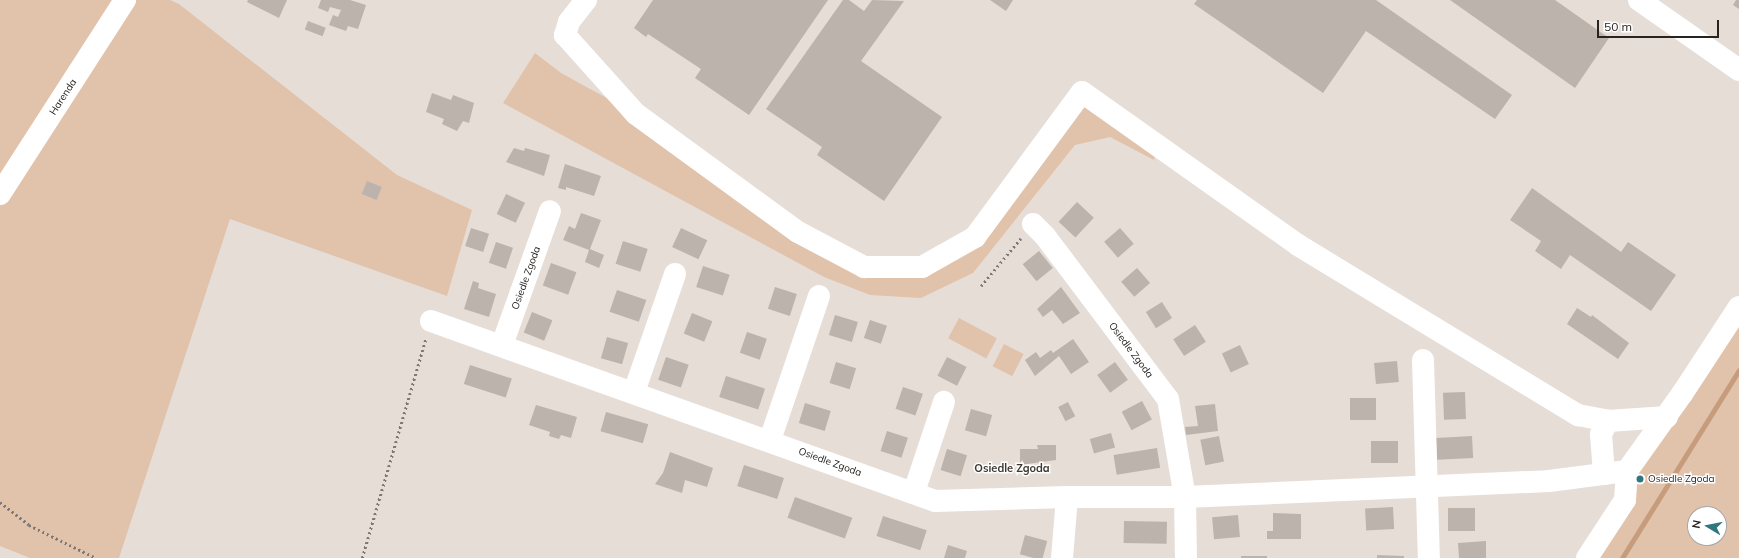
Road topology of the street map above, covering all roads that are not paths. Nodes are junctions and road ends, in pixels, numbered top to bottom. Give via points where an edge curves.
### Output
1 (125, 0) edge
2 (586, 0) edge
3 (1646, 2) edge
4 (1739, 70) edge
5 (0, 194) edge
6 (550, 211) dead end
7 (1032, 224) road end
8 (674, 274) dead end
9 (819, 296) dead end
10 (1739, 307) edge
11 (431, 320) road end
12 (502, 345) junction
13 (1423, 360) dead end
14 (634, 392) junction
15 (944, 402) dead end
16 (1667, 417) junction
17 (1608, 421) junction
18 (770, 440) junction
19 (1627, 471) junction
20 (1604, 474) junction
21 (1426, 485) junction
22 (914, 492) junction
23 (1067, 497) junction
24 (1185, 497) junction
25 (1062, 558) edge
26 (1186, 558) edge
27 (1429, 558) edge
28 (1587, 558) edge

1 - 5 street, Harenda
2 - 17 street via 569,22 565,35 636,114 798,232 864,267 922,267 975,236 1082,92 1298,245 1578,415
3 - 4 street
6 - 12 street, Osiedle Zgoda
7 - 24 street, Osiedle Zgoda via 1045,236 1168,399
8 - 14 street
9 - 18 street
10 - 16 street
11 - 12 street, Osiedle Zgoda
12 - 14 street, Osiedle Zgoda
13 - 21 street
14 - 18 street, Osiedle Zgoda
15 - 22 street
16 - 17 street
16 - 19 street
17 - 20 street via 1600,434
18 - 22 street, Osiedle Zgoda
19 - 20 street, Osiedle Zgoda
19 - 28 street via 1625,500
20 - 21 street, Osiedle Zgoda via 1549,481
21 - 24 street, Osiedle Zgoda
21 - 27 street
22 - 23 street, Osiedle Zgoda via 935,500
23 - 24 street, Osiedle Zgoda
23 - 25 street
24 - 26 street, Osiedle Zgoda

